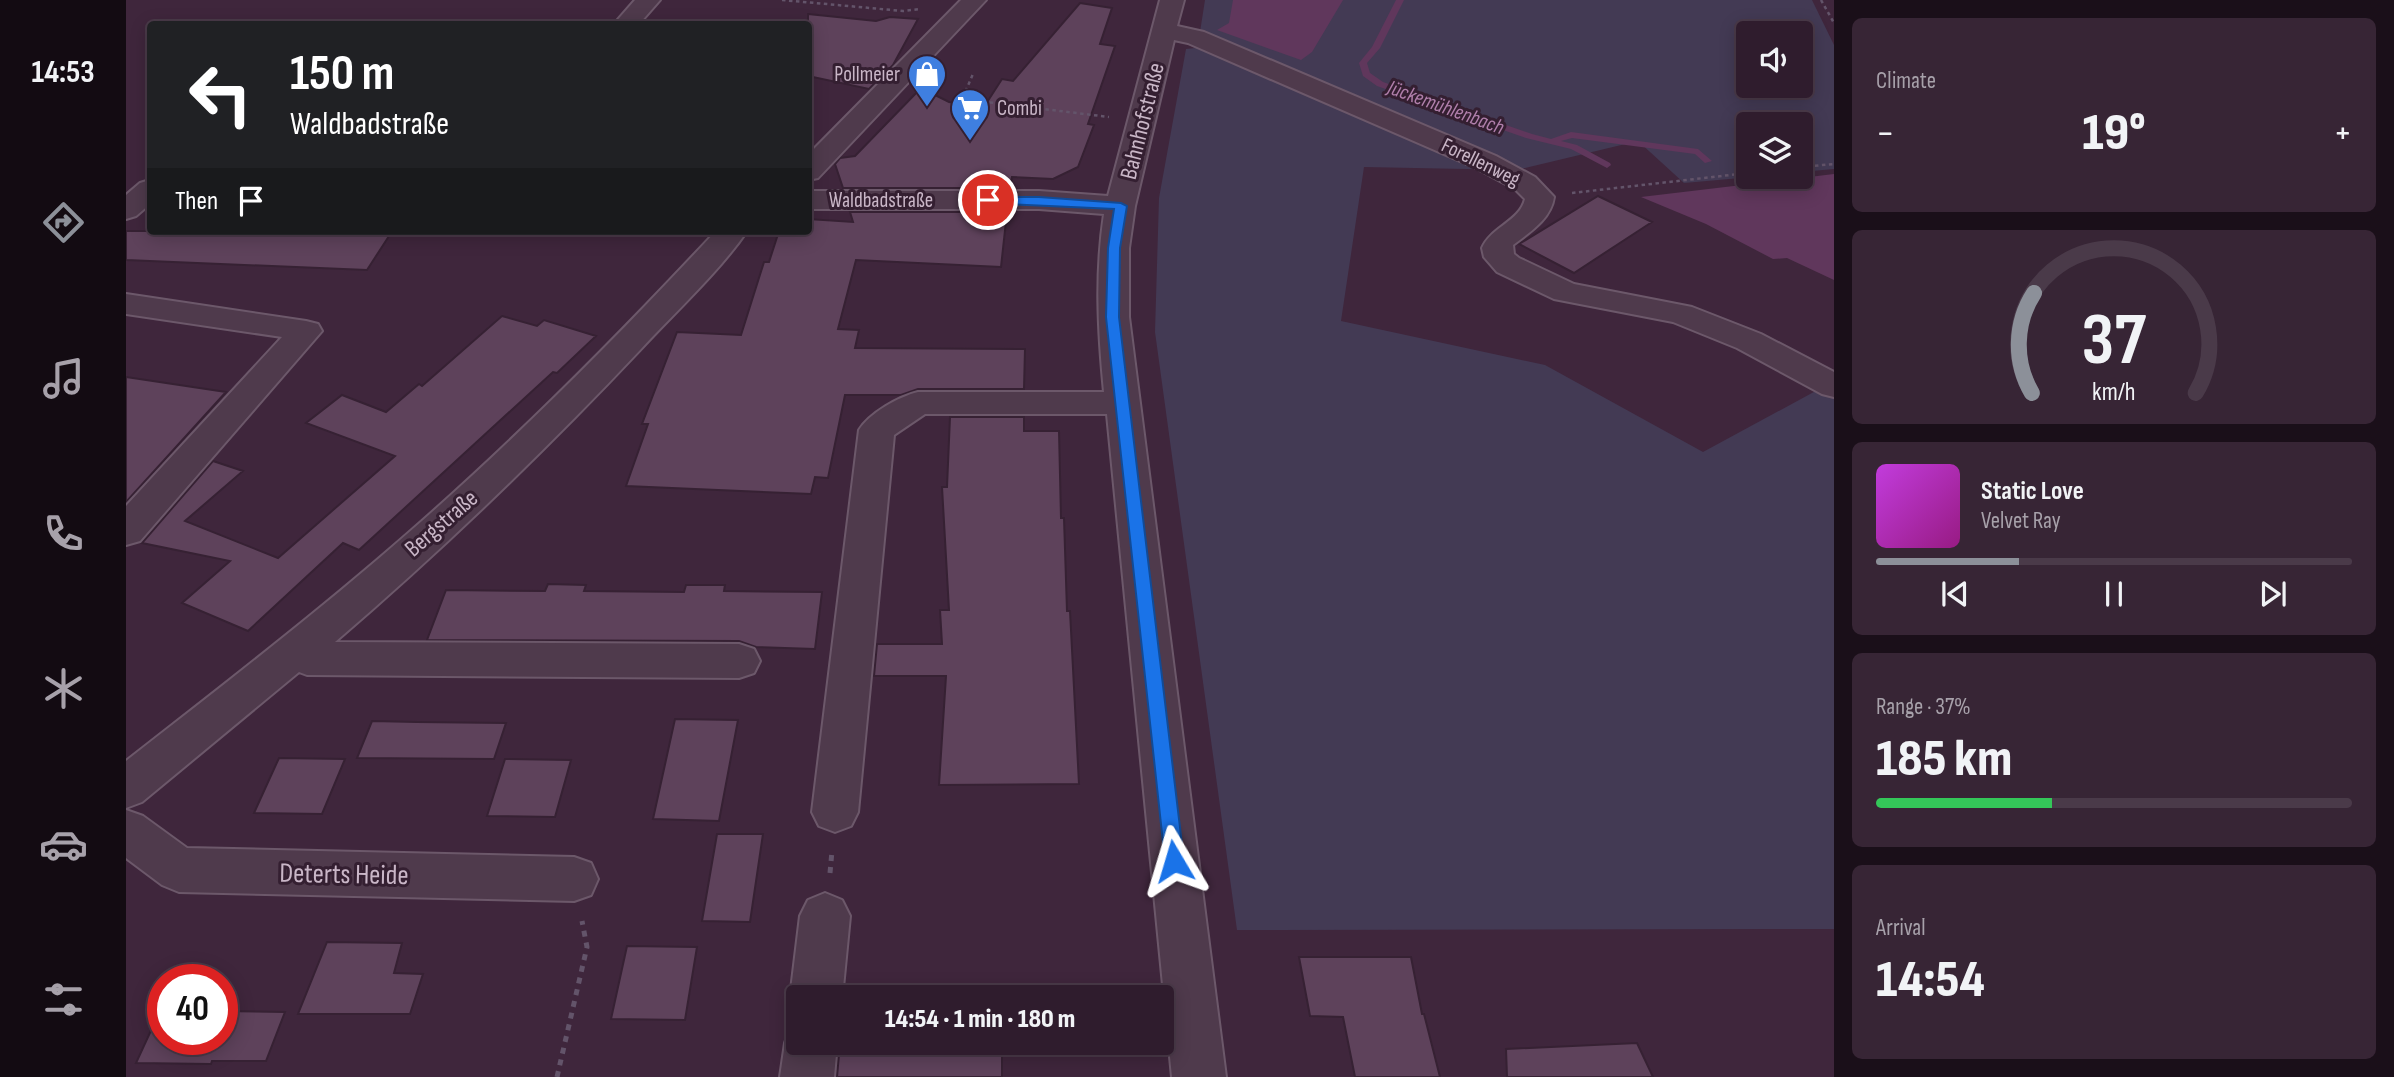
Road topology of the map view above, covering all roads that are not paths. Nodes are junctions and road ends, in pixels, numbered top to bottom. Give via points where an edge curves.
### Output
1 (648, 0) edge
2 (1172, 0) edge
3 (972, 3) edge
4 (629, 21) edge
5 (1164, 31) junction
6 (812, 168) edge
7 (126, 183) edge
8 (147, 183) edge
9 (147, 192) edge
10 (812, 200) edge
11 (1121, 206) junction
12 (126, 210) edge
13 (728, 235) edge
14 (126, 304) edge
15 (1834, 386) edge
16 (1121, 403) junction
17 (126, 531) edge
18 (294, 652) junction
19 (739, 661) dead end
20 (126, 788) edge
21 (835, 812) road end
22 (126, 831) edge
23 (574, 878) road end
24 (825, 916) road end
25 (817, 985) edge
26 (810, 1055) edge
27 (807, 1077) edge
28 (1199, 1077) edge

1 - 4 street
2 - 5 street, Bahnhofstraße
3 - 6 street
5 - 11 street, Bahnhofstraße
5 - 15 street, Forellenweg via 1195,37 1525,183 1540,197 1536,211 1500,241 1499,257 1508,265 1565,292 1681,314 1749,341
7 - 8 street
9 - 12 street
10 - 11 street, Waldbadstraße via 1039,200
11 - 16 street, Bahnhofstraße via 1114,248 1113,317
13 - 18 street, Bergstraße via 650,321 475,494
14 - 17 street via 306,331
16 - 21 street via 918,403 877,430
16 - 28 street, Bahnhofstraße
18 - 19 street via 307,658
18 - 20 street, Bergstraße
22 - 23 street, Deterts Heide via 179,870
24 - 25 street
26 - 27 street

